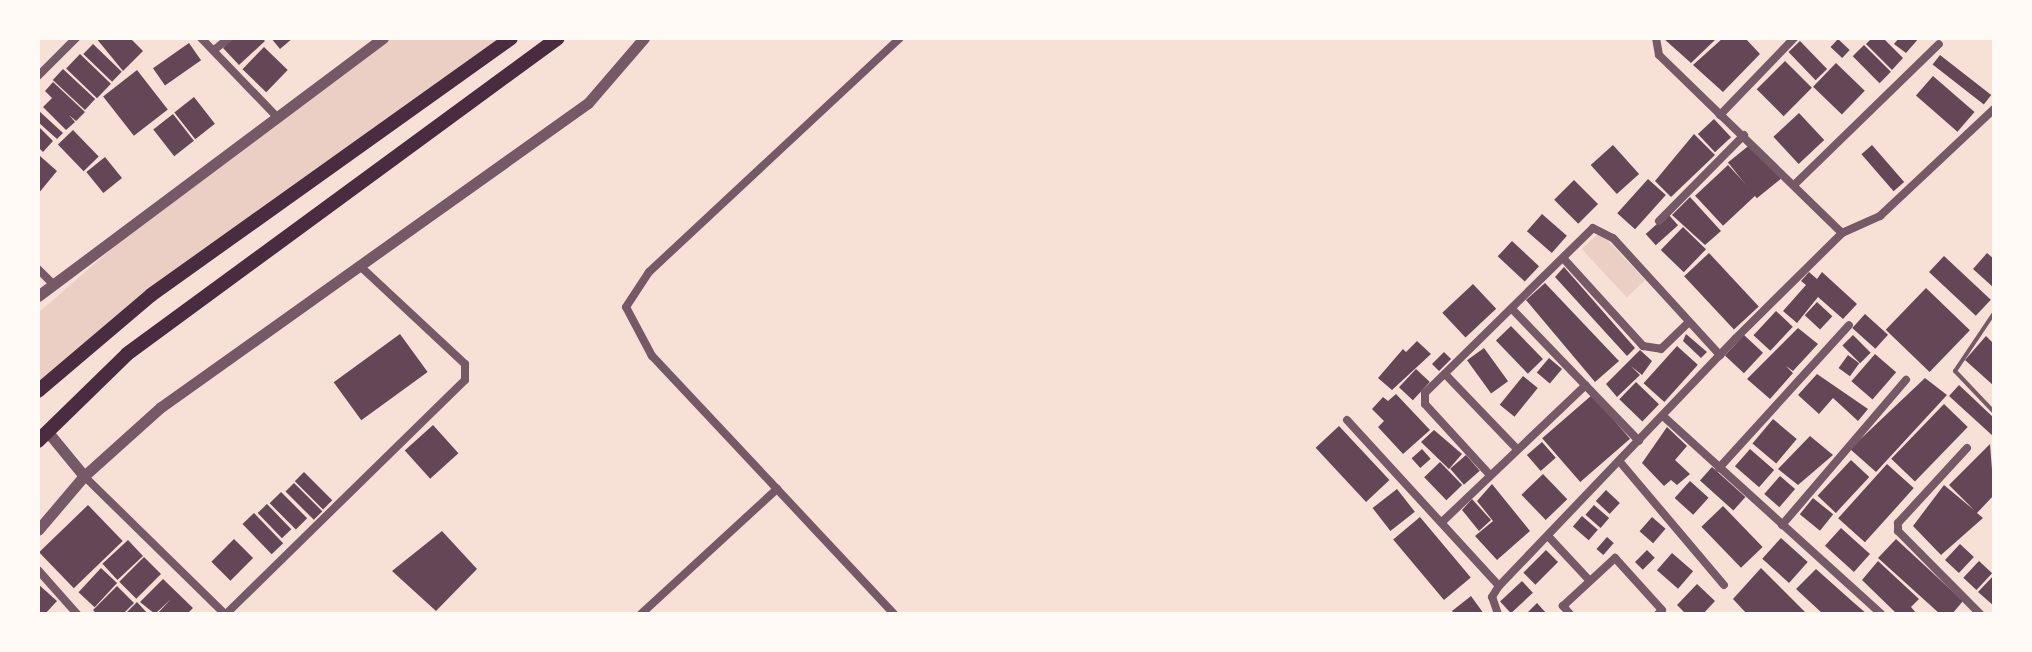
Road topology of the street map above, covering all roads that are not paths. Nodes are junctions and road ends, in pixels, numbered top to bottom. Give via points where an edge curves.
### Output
1 (76, 38) edge
2 (201, 38) edge
3 (229, 38) edge
4 (383, 38) edge
5 (511, 38) edge
6 (558, 38) edge
7 (644, 38) edge
8 (900, 38) edge
9 (1656, 38) edge
10 (1794, 38) edge
11 (1939, 44) dead end
12 (214, 50) junction
13 (38, 76) edge
14 (1994, 109) edge
15 (1720, 115) junction
16 (277, 117) junction
17 (1744, 135) junction
18 (1794, 185) junction
19 (1659, 221) dead end
20 (1842, 233) junction
21 (1563, 258) junction
22 (361, 267) junction
23 (38, 269) edge
24 (52, 283) junction
25 (38, 296) edge
26 (1512, 309) junction
27 (1994, 313) edge
28 (1689, 322) junction
29 (1849, 325) dead end
30 (1720, 355) junction
31 (1445, 374) junction
32 (1906, 380) dead end
33 (1586, 385) junction
34 (38, 391) edge
35 (1994, 412) edge
36 (1663, 416) junction
37 (1347, 420) dead end
38 (42, 436) edge
39 (1639, 441) junction
40 (1967, 448) dead end
41 (1517, 449) junction
42 (1620, 462) junction
43 (1719, 468) junction
44 (1490, 475) junction
45 (84, 476) junction
46 (777, 489) junction
47 (1443, 521) junction
48 (1782, 525) junction
49 (38, 530) edge
50 (1548, 536) junction
51 (38, 570) edge
52 (1589, 580) junction
53 (1724, 585) dead end
54 (1499, 586) junction
55 (77, 614) edge
56 (225, 614) edge
57 (641, 614) edge
58 (894, 614) edge
59 (1498, 614) edge
60 (1570, 614) edge
61 (1658, 614) edge
62 (1881, 614) edge
63 (1980, 614) edge

1 - 13 street
2 - 12 street
3 - 12 street
4 - 16 street
5 - 34 main road via 151,295
6 - 38 main road via 127,354
7 - 22 street via 588,103
8 - 46 street via 649,272 626,307 652,356
9 - 15 street via 1659,55
10 - 15 street
11 - 18 street
12 - 16 street
14 - 20 street via 1880,216
15 - 17 street
16 - 24 street
17 - 18 street
17 - 19 street
18 - 20 street
20 - 30 street
21 - 26 street
21 - 28 street via 1643,346 1661,349
21 - 28 street via 1593,228 1602,229
22 - 45 street via 161,407
22 - 56 street via 465,364 465,380
23 - 24 street
24 - 25 street
26 - 31 street
26 - 33 street
27 - 35 lane via 1955,371
28 - 30 street
29 - 43 street
30 - 36 street
31 - 41 street
31 - 44 street via 1425,393 1425,404
32 - 48 street
33 - 39 street
33 - 41 street
36 - 39 street
36 - 43 street
37 - 47 street
38 - 45 street
39 - 42 street
40 - 63 street via 1898,523 1898,531
41 - 44 street
42 - 50 street
42 - 53 street
43 - 48 street
44 - 47 street
45 - 49 street
45 - 56 street
46 - 57 street
46 - 58 street
47 - 54 street
48 - 62 street
50 - 52 street
50 - 54 street
51 - 55 street
52 - 60 street via 1563,606
52 - 61 street via 1615,558 1662,610
54 - 59 street via 1492,597

